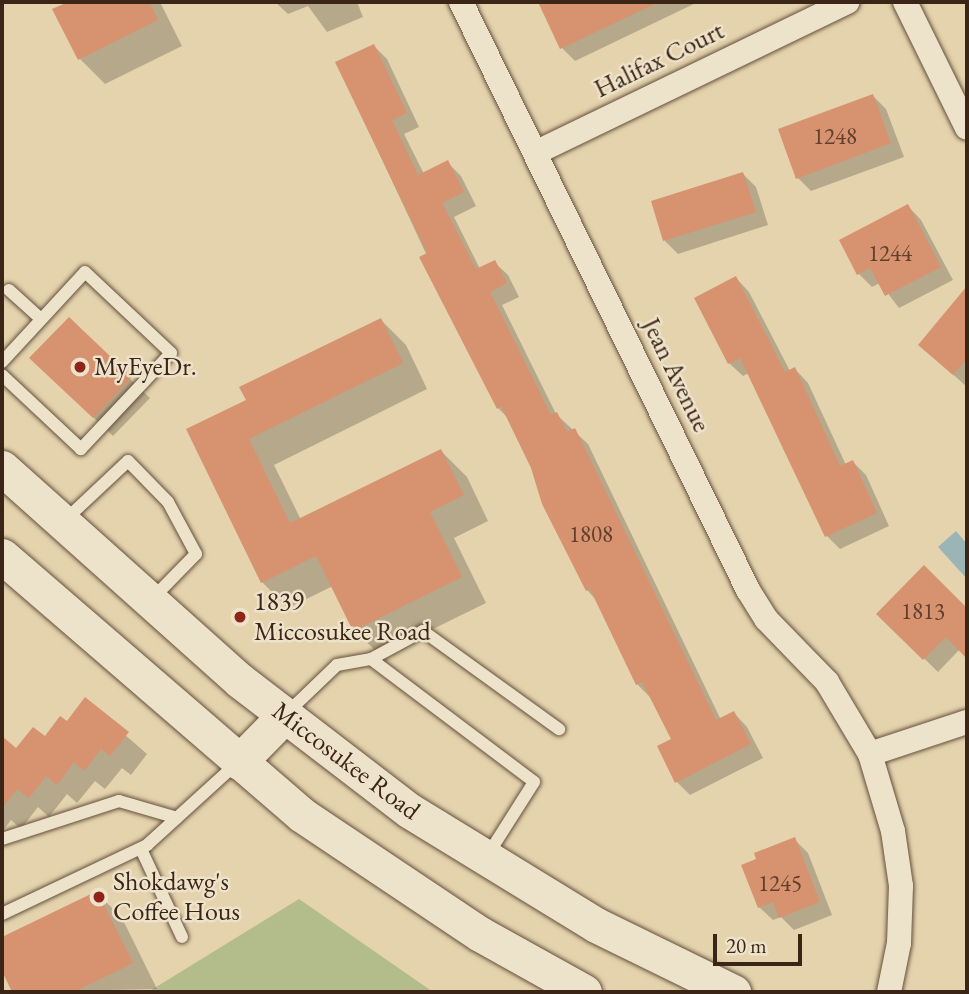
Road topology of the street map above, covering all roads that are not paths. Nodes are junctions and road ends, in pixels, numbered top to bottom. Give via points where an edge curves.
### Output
1 (461, 2) edge
2 (847, 2) edge
3 (905, 2) edge
4 (967, 128) edge
5 (535, 153) junction
6 (9, 290) dead end
7 (41, 319) junction
8 (2, 362) edge
9 (2, 377) edge
10 (2, 468) edge
11 (63, 522) junction
12 (2, 556) edge
13 (151, 600) junction
14 (371, 659) junction
15 (284, 716) junction
16 (967, 722) edge
17 (559, 729) dead end
18 (870, 754) junction
19 (239, 762) junction
20 (177, 818) junction
21 (2, 839) edge
22 (141, 849) junction
23 (485, 860) junction
24 (2, 914) edge
25 (182, 937) dead end
26 (584, 992) edge
27 (733, 992) edge
28 (889, 992) edge

1 - 5 street, Jean Avenue
2 - 5 street, Halifax Court
3 - 4 street
5 - 18 street, Jean Avenue via 748,590 766,619 827,682
6 - 7 lane
7 - 8 lane
7 - 9 lane via 85,272 171,353 81,449
10 - 11 street, Miccosukee Road
11 - 13 street, Miccosukee Road
11 - 13 lane via 128,461 168,502 196,554
12 - 19 street
13 - 15 street, Miccosukee Road
14 - 15 lane via 337,665
14 - 17 lane via 423,631
14 - 23 lane via 534,782
15 - 19 street
15 - 23 street, Miccosukee Road via 389,796
16 - 18 street
18 - 28 street, Jean Avenue via 893,831 901,886 899,943
19 - 20 lane
19 - 26 street via 302,815 388,876
20 - 21 lane via 119,801
20 - 22 lane
22 - 24 lane
22 - 25 lane
23 - 27 street, Miccosukee Road via 596,925

